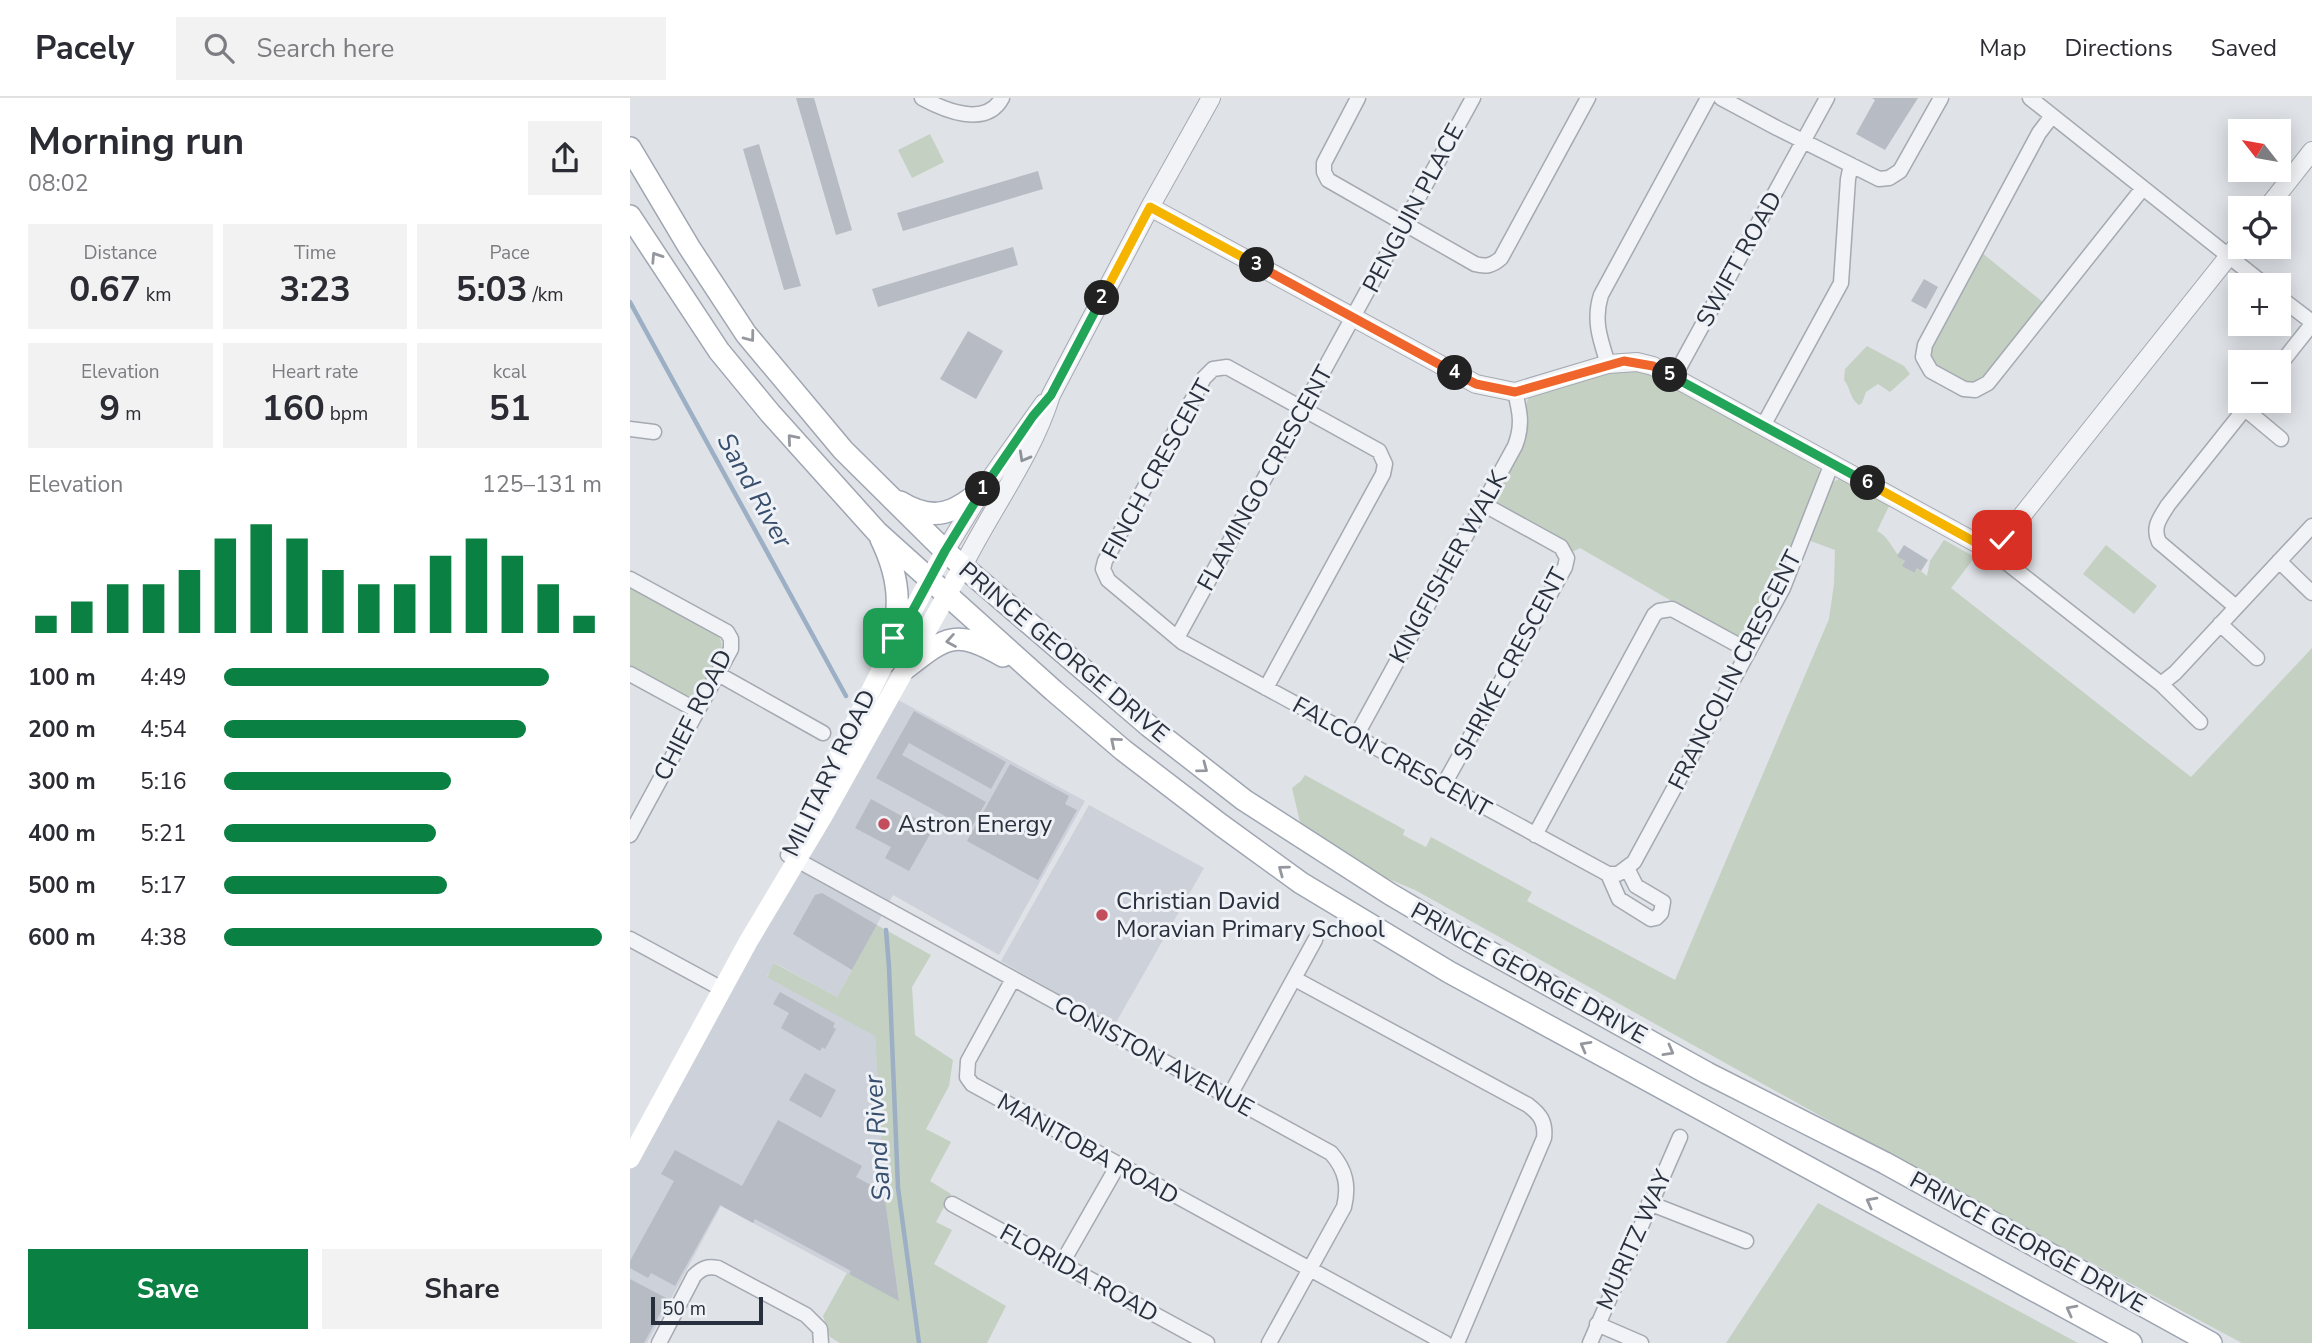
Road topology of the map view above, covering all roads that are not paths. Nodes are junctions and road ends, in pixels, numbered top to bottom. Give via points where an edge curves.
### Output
1 (922, 98) edge
2 (1002, 98) edge
3 (1211, 98) edge
4 (1358, 98) edge
5 (1473, 98) edge
6 (1588, 98) edge
7 (1708, 98) edge
8 (1721, 98) edge
9 (1827, 98) edge
10 (1941, 98) edge
11 (2029, 98) edge
12 (2052, 116) junction
13 (1803, 141) junction
14 (630, 148) edge
15 (2312, 151) edge
16 (1851, 166) junction
17 (2143, 188) junction
18 (2276, 196) edge
19 (1150, 207) junction
20 (630, 216) edge
21 (1404, 224) junction
22 (2228, 256) joint
23 (2232, 259) edge
24 (2250, 273) edge
25 (2291, 306) edge
26 (1354, 317) junction
27 (2312, 323) edge
28 (2291, 350) edge
29 (1608, 364) junction
30 (1674, 377) junction
31 (1515, 392) junction
32 (1051, 395) junction
33 (1304, 409) junction
34 (2242, 413) edge
35 (2256, 413) edge
36 (1763, 426) junction
37 (630, 429) edge
38 (654, 432) dead end
39 (2281, 439) dead end
40 (1832, 463) junction
41 (881, 489) junction
42 (983, 489) junction
43 (1483, 504) junction
44 (2312, 526) edge
45 (877, 532) junction
46 (945, 551) junction
47 (1993, 552) junction
48 (2279, 561) junction
49 (963, 566) junction
50 (630, 579) edge
51 (929, 581) junction
52 (2312, 593) edge
53 (947, 596) junction
54 (2236, 607) junction
55 (2220, 624) junction
56 (1177, 638) junction
57 (1749, 650) junction
58 (2257, 658) dead end
59 (885, 662) junction
60 (906, 668) junction
61 (630, 674) edge
62 (718, 674) junction
63 (2161, 684) junction
64 (1266, 688) junction
65 (1054, 691) junction
66 (698, 711) junction
67 (2200, 722) dead end
68 (822, 733) dead end
69 (1355, 738) junction
70 (1443, 786) junction
71 (631, 831) edge
72 (1535, 835) junction
73 (793, 858) junction
74 (1627, 868) junction
75 (1608, 874) junction
76 (630, 939) edge
77 (1315, 940) dead end
78 (1013, 979) junction
79 (1295, 979) junction
80 (722, 989) junction
81 (1229, 1097) junction
82 (1680, 1137) dead end
83 (630, 1159) edge
84 (1118, 1165) junction
85 (1649, 1203) junction
86 (952, 1204) dead end
87 (1746, 1241) dead end
88 (1062, 1263) junction
89 (1309, 1270) junction
90 (1597, 1324) junction
91 (822, 1340) edge
92 (659, 1343) edge
93 (1207, 1343) edge
94 (1269, 1343) edge
95 (1444, 1343) edge
96 (1457, 1343) edge
97 (1590, 1343) edge
98 (1641, 1343) edge
99 (2131, 1343) edge
100 (2211, 1343) edge

1 - 2 street via 961,115 990,109
3 - 19 street, MILITARY ROAD
4 - 21 street via 1324,163 1325,176 1333,185
5 - 21 street, PENGUIN PLACE
6 - 21 street via 1496,263 1475,264
7 - 29 street via 1601,295 1597,325
8 - 13 street
9 - 13 street, SWIFT ROAD
10 - 16 street via 1900,171 1879,178
11 - 12 street
12 - 17 street
12 - 17 street via 1924,345 1923,357 1931,371 1964,389 1975,390 1989,383
13 - 16 street
13 - 30 street, SWIFT ROAD
14 -> 41 main road, PRINCE GEORGE DRIVE via 746,334
15 - 18 street
16 - 36 street via 1841,283
17 - 22 street
19 - 26 street
19 - 32 street, MILITARY ROAD
45 -> 20 main road, PRINCE GEORGE DRIVE via 719,351
21 - 26 street, PENGUIN PLACE
22 - 47 street
23 - 24 street
25 - 27 street
26 - 31 street via 1476,384
26 - 33 street, FLAMINGO CRESCENT
27 - 28 street
29 - 30 street via 1637,362
29 - 31 street
30 - 36 street
31 - 43 street, KINGFISHER WALK via 1521,418 1518,437
32 - 42 street, MILITARY ROAD
32 -> 49 street, MILITARY ROAD via 1042,422
33 - 56 street, FLAMINGO CRESCENT
33 - 56 street, FINCH CRESCENT via 1227,368 1213,369 1204,378 1103,569 1111,584
33 - 64 street via 1379,451 1384,469
34 - 54 street via 2168,505 2155,533 2159,542
35 - 39 street
36 - 40 street
37 - 38 street
40 - 47 street
40 - 57 street, FRANCOLIN CRESCENT via 1783,588
41 - 42 main road via 912,509 941,514 964,505
41 - 46 main road, PRINCE GEORGE DRIVE
42 - 46 street, MILITARY ROAD
43 - 69 street, KINGFISHER WALK
43 - 70 street, SHRIKE CRESCENT via 1561,547 1567,558
44 - 48 street
45 - 51 main road, PRINCE GEORGE DRIVE
45 - 59 main road via 894,573 898,604
46 - 49 main road, PRINCE GEORGE DRIVE
46 - 51 main road, MILITARY ROAD
47 - 63 street
48 - 52 street
48 - 54 street
49 - 53 main road, MILITARY ROAD
49 -> 100 main road, PRINCE GEORGE DRIVE via 1149,726 1244,800 1390,894 1707,1073 1885,1163
50 - 62 street, CHIEF ROAD via 727,632 732,649
51 - 53 main road, PRINCE GEORGE DRIVE
51 - 59 main road, MILITARY ROAD
53 - 60 main road, MILITARY ROAD
53 - 65 main road, PRINCE GEORGE DRIVE
54 - 55 street
55 - 58 street
55 - 63 street
56 - 64 street, FALCON CRESCENT
57 - 72 street via 1672,609 1654,615
57 - 74 street, FRANCOLIN CRESCENT
59 - 73 main road, MILITARY ROAD
65 -> 60 main road via 983,645 961,639 934,646
60 - 73 main road, MILITARY ROAD
61 - 66 street
62 - 66 street, CHIEF ROAD
62 - 68 street
63 - 67 street
64 - 69 street, FALCON CRESCENT
99 -> 65 main road, PRINCE GEORGE DRIVE via 1449,972 1301,883 1123,750
66 - 71 street, CHIEF ROAD
69 - 70 street, FALCON CRESCENT
70 - 72 street, FALCON CRESCENT
72 - 75 street, FALCON CRESCENT
73 - 78 street, CONISTON AVENUE
73 - 80 main road, MILITARY ROAD
74 - 75 street
74 - 75 street via 1636,886 1664,902 1656,918 1619,899
76 - 80 street
77 - 79 street
78 - 81 street, CONISTON AVENUE
78 - 84 street, MANITOBA ROAD via 968,1061 967,1077 978,1088
79 - 81 street
79 - 96 street via 1528,1105 1544,1122 1544,1138
80 - 83 main road, MILITARY ROAD
81 - 89 street, CONISTON AVENUE via 1331,1153 1342,1168 1347,1186 1344,1207
82 - 85 street, MURITZ WAY
84 - 88 street
84 - 89 street, MANITOBA ROAD
85 - 87 street
85 - 90 street, MURITZ WAY
86 - 88 street, FLORIDA ROAD
88 - 93 street, FLORIDA ROAD
89 - 94 street, CONISTON AVENUE
89 - 95 street, MANITOBA ROAD
90 - 97 street, MURITZ WAY
90 - 98 street
91 - 92 street via 815,1322 806,1315 711,1266 694,1276

